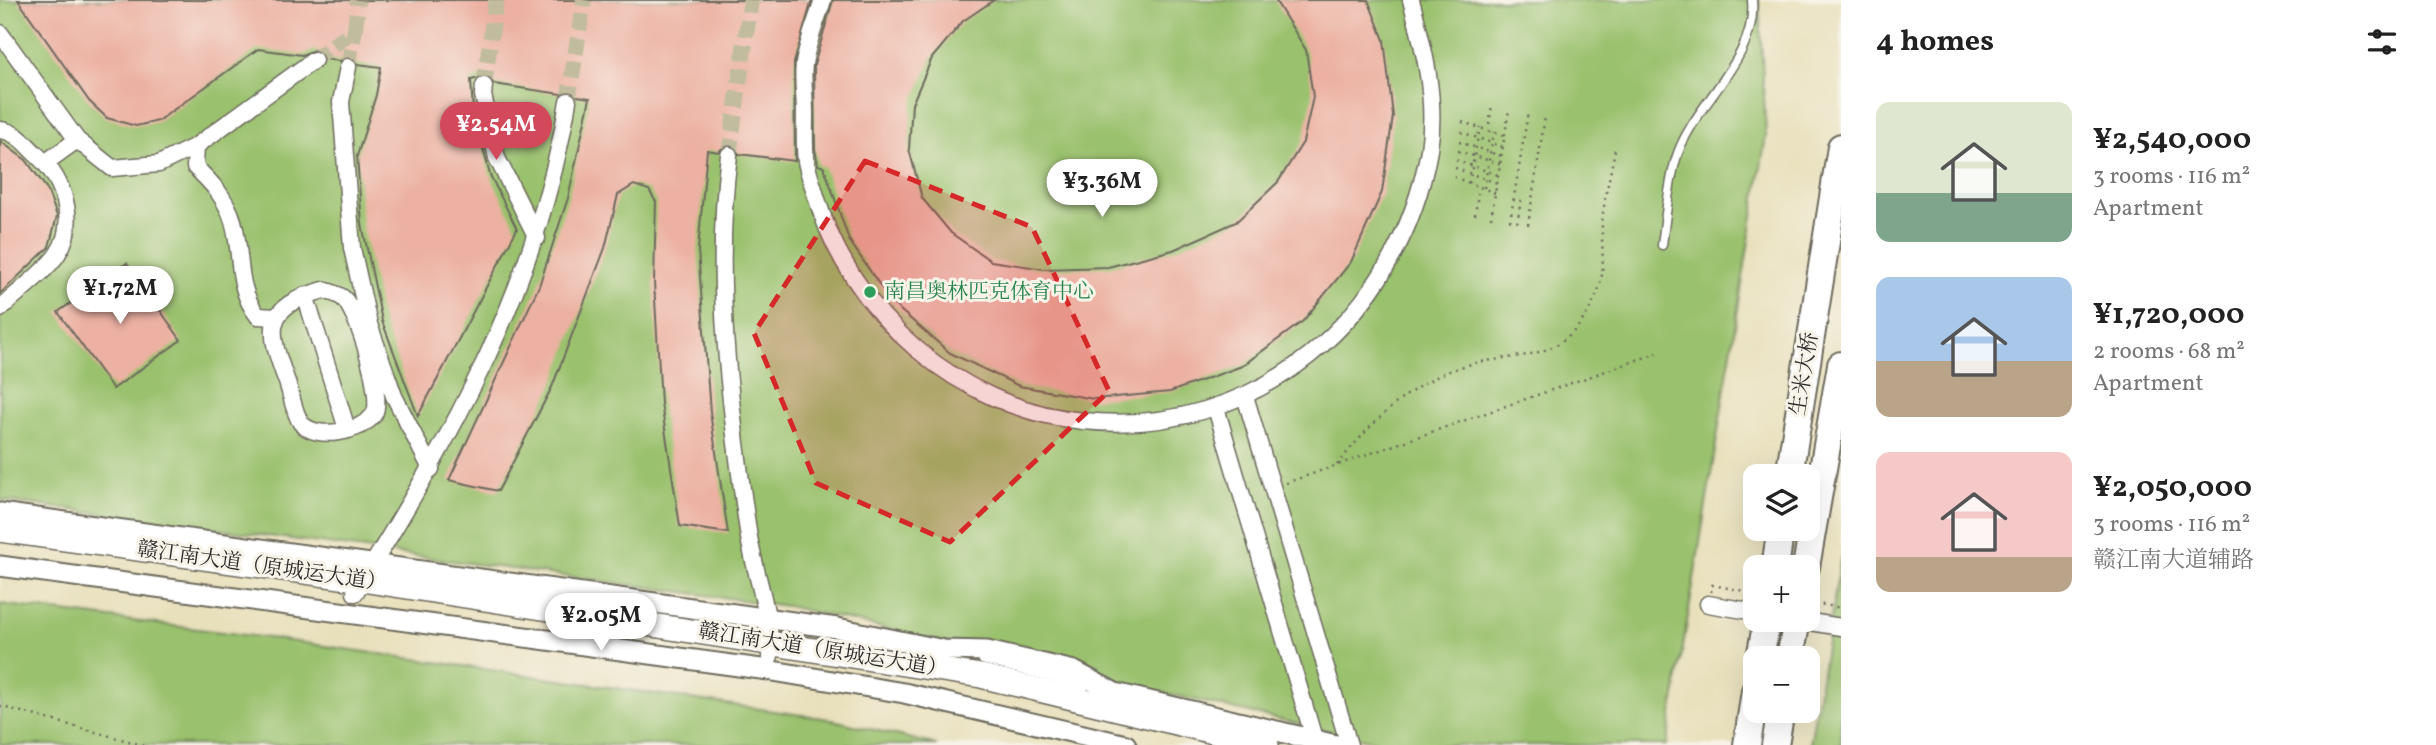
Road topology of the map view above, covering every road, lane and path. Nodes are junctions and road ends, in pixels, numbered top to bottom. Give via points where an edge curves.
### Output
1 (823, 0) edge
2 (1411, 0) edge
3 (1752, 0) edge
4 (0, 33) edge
5 (314, 60) tunnel mouth
6 (348, 67) tunnel mouth
7 (484, 86) tunnel mouth
8 (568, 101) tunnel mouth
9 (1492, 106) dead end
10 (1510, 110) dead end
11 (1528, 113) dead end
12 (1545, 117) dead end
13 (1462, 122) dead end
14 (1489, 124) dead end
15 (1480, 127) junction
16 (0, 130) edge
17 (1461, 132) dead end
18 (1494, 132) junction
19 (1505, 136) dead end
20 (1478, 138) junction
21 (77, 140) junction
22 (1459, 142) dead end
23 (1492, 144) junction
24 (197, 146) junction
25 (1503, 147) junction
26 (1841, 147) edge
27 (1476, 148) junction
28 (1615, 149) dead end
29 (1458, 151) dead end
30 (1490, 153) junction
31 (729, 155) tunnel mouth
32 (1474, 156) junction
33 (1502, 156) junction
34 (1456, 160) dead end
35 (1489, 161) junction
36 (45, 163) junction
37 (1500, 164) junction
38 (1473, 166) junction
39 (1455, 168) dead end
40 (1487, 170) junction
41 (1471, 173) junction
42 (1498, 174) junction
43 (1454, 177) dead end
44 (1486, 179) junction
45 (1469, 183) junction
46 (1497, 183) junction
47 (1485, 188) junction
48 (1478, 193) dead end
49 (1495, 193) junction
50 (1513, 200) junction
51 (1475, 215) dead end
52 (1491, 218) dead end
53 (1510, 221) dead end
54 (1517, 223) dead end
55 (1528, 225) dead end
56 (537, 238) junction
57 (1662, 245) dead end
58 (305, 295) junction
59 (0, 309) edge
60 (277, 317) junction
61 (363, 324) junction
62 (1657, 353) dead end
63 (1841, 365) edge
64 (377, 389) junction
65 (394, 396) junction
66 (1245, 396) junction
67 (1216, 408) junction
68 (348, 429) junction
69 (1791, 464) edge
70 (1337, 465) junction
71 (430, 469) junction
72 (1273, 488) junction
73 (0, 513) edge
74 (0, 530) edge
75 (0, 545) edge
76 (1808, 555) edge
77 (0, 566) edge
78 (364, 579) junction
79 (1708, 604) dead end
80 (1820, 604) edge
81 (1841, 608) edge
82 (1743, 610) edge
83 (768, 618) junction
84 (1820, 624) edge
85 (1841, 627) edge
86 (771, 650) junction
87 (0, 706) edge
88 (1750, 723) edge
89 (1779, 723) edge
90 (1315, 743) edge
91 (143, 745) edge
92 (1126, 745) edge
93 (1206, 745) edge
94 (1267, 745) edge
95 (1336, 745) edge
96 (1349, 745) edge
97 (1747, 745) edge
98 (1775, 745) edge

1 - 67 street via 804,64 806,162 825,227 858,287 902,338 956,379 1017,407 1069,419 1150,422
2 - 66 street via 1429,66 1429,148 1409,226 1370,296 1314,354
3 - 57 lane via 1748,35 1676,159
4 - 21 street
5 - 24 street
6 - 61 street via 341,102
7 - 56 street via 497,158
8 - 56 street
9 - 14 path
10 - 25 path
11 - 50 path
12 - 55 path
13 - 15 path, bridge
15 - 18 path, bridge
15 - 20 path, bridge
16 - 36 street via 10,130
17 - 20 path
18 - 19 path, bridge
18 - 23 path
20 - 23 path
20 - 27 path
21 - 24 street via 113,168 159,164
21 - 36 street
22 - 27 path
23 - 25 path
23 - 30 path
24 - 60 street via 195,167 224,200 233,223 247,303 257,316
25 - 33 path
26 - 69 highway, 生米大桥
27 - 30 path
27 - 32 path
28 - 70 path via 1602,220 1599,289 1583,321 1560,346 1524,357 1462,365 1412,389 1389,407
29 - 32 path
30 - 33 path
30 - 35 path
31 - 83 street via 723,240 728,363 751,551
32 - 35 path
32 - 38 path
33 - 37 path
34 - 38 path
35 - 37 path
35 - 40 path
36 - 59 street via 63,194 69,227 58,254
37 - 42 path
38 - 40 path
38 - 41 path
39 - 41 path
40 - 42 path
40 - 44 path
41 - 44 path
41 - 45 path
42 - 46 path
43 - 45 path
44 - 46 path
44 - 47 path
45 - 47 path
46 - 49 path
47 - 49 path
48 - 51 path
49 - 52 path
50 - 53 path
50 - 54 path via 1521,201
56 - 71 street via 489,357
58 - 60 street
58 - 61 street via 324,290 343,298
58 - 68 street
60 - 68 street via 271,339 302,423 316,432
61 - 64 street
61 - 65 street
62 - 70 path
63 - 76 highway, 生米大桥
64 - 65 street
64 - 68 street via 379,406 372,418
65 - 71 street
66 - 67 street
66 - 72 street
67 - 90 street
70 - 72 path
71 - 78 street
72 - 96 street
73 - 78 street
74 - 78 main road, 赣江南大道（原城运大道）
75 - 78 main road, 赣江南大道（原城运大道）
77 - 92 street via 761,669 904,693
78 - 83 street
78 - 86 main road, 赣江南大道（原城运大道）
79 - 82 street
80 - 81 path
83 - 86 street
83 - 90 street via 944,650 987,651 1074,671 1115,693
84 - 85 street
86 - 93 main road, 赣江南大道（原城运大道） via 973,687
86 - 94 main road, 赣江南大道（原城运大道） via 981,676
87 - 91 path
88 - 97 highway
89 - 98 highway
90 - 95 street

